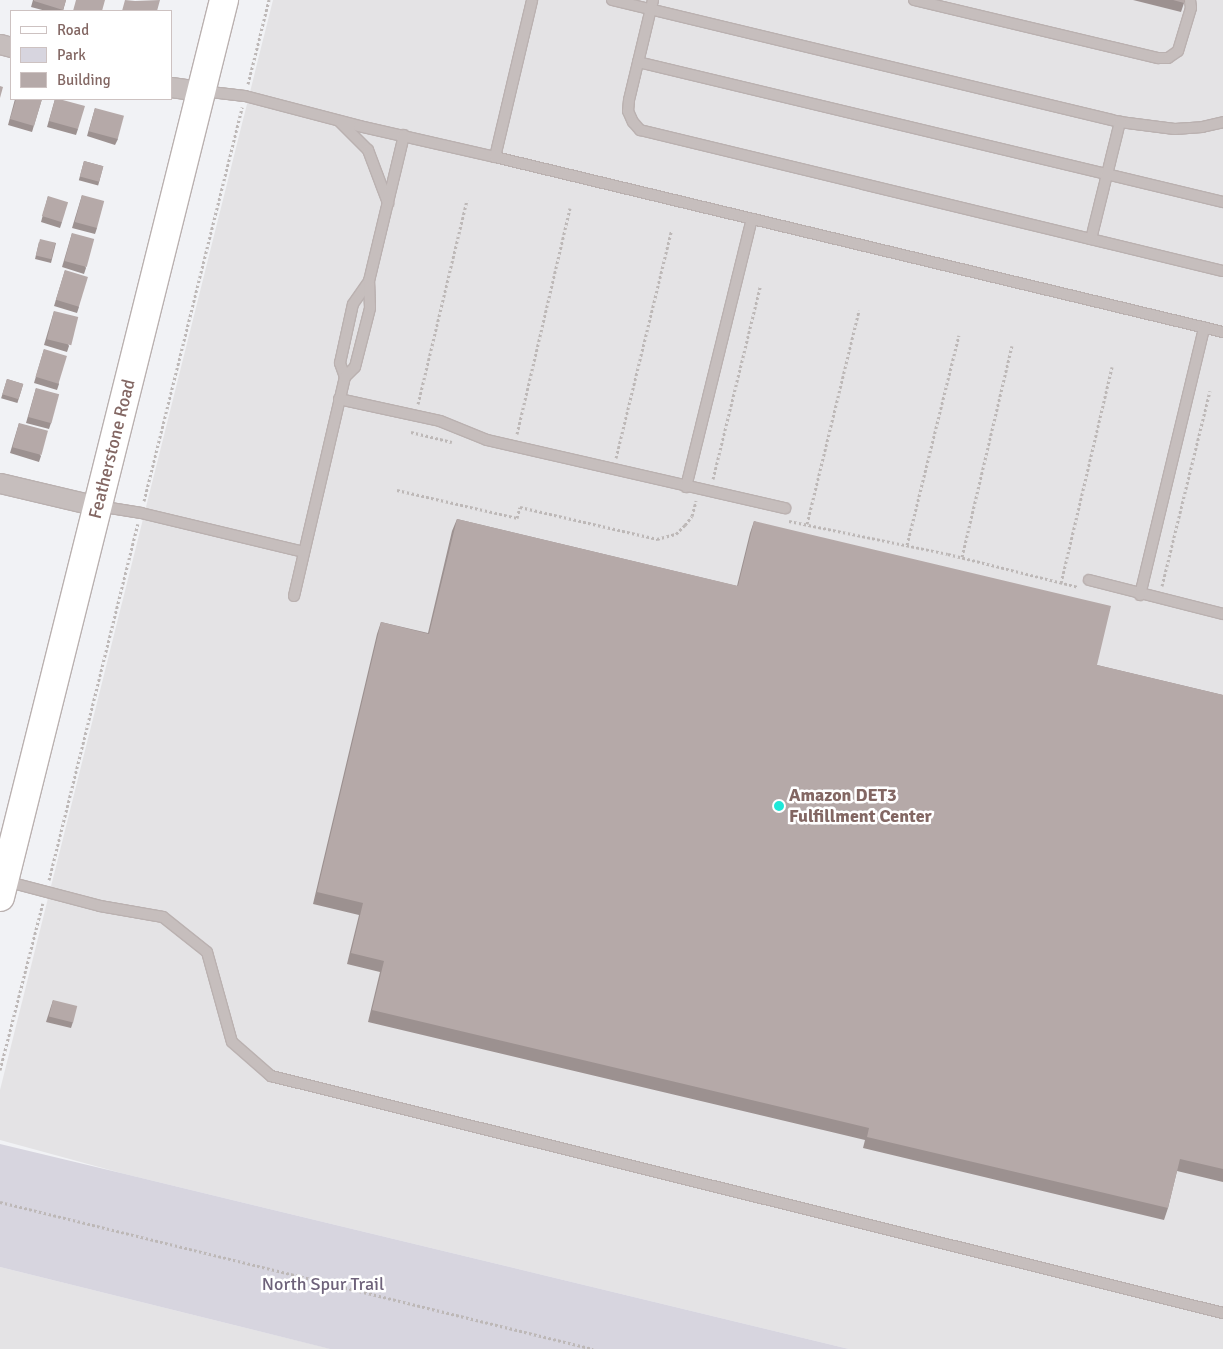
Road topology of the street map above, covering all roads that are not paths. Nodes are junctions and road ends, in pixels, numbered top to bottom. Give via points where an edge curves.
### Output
1 (224, 0) edge
2 (532, 0) edge
3 (612, 0) edge
4 (914, 0) edge
5 (1190, 0) edge
6 (652, 5) edge
7 (638, 62) junction
8 (172, 87) edge
9 (201, 91) junction
10 (336, 119) junction
11 (1120, 122) junction
12 (1223, 122) edge
13 (404, 135) junction
14 (495, 157) junction
15 (1107, 174) junction
16 (1223, 202) edge
17 (388, 204) junction
18 (752, 219) junction
19 (1091, 239) junction
20 (1223, 271) edge
21 (368, 281) junction
22 (1204, 328) junction
23 (1223, 332) edge
24 (345, 377) junction
25 (339, 399) junction
26 (0, 483) edge
27 (686, 487) junction
28 (97, 506) junction
29 (785, 508) dead end
30 (303, 552) junction
31 (1090, 580) dead end
32 (1140, 595) junction
33 (294, 596) dead end
34 (1223, 614) edge
35 (2, 889) edge
36 (1223, 1313) edge

1 - 9 street, Featherstone Road
2 - 14 lane
3 - 6 lane
4 - 5 lane via 1158,58 1168,58 1178,51
6 - 7 lane
6 - 11 lane
7 - 15 lane
7 - 19 lane via 628,111 633,122 647,132
8 - 9 street
9 - 10 lane via 245,96
9 - 28 street, Featherstone Road
10 - 13 lane
10 - 17 lane via 368,150
11 - 12 lane via 1175,129
11 - 15 lane
13 - 14 lane
13 - 17 lane
14 - 18 lane
15 - 16 lane
15 - 19 lane
17 - 21 lane
18 - 22 lane
18 - 27 lane
19 - 20 lane
21 - 24 lane via 370,308 355,367
21 - 24 lane via 353,304 340,363
22 - 23 lane
22 - 32 lane
24 - 25 lane
25 - 27 lane via 440,421 487,440
25 - 30 lane
26 - 28 street
27 - 29 lane
28 - 30 lane via 141,513
28 - 35 street, Featherstone Road
30 - 33 lane
31 - 32 lane
32 - 34 lane
35 - 36 lane via 163,917 207,952 232,1042 271,1076

